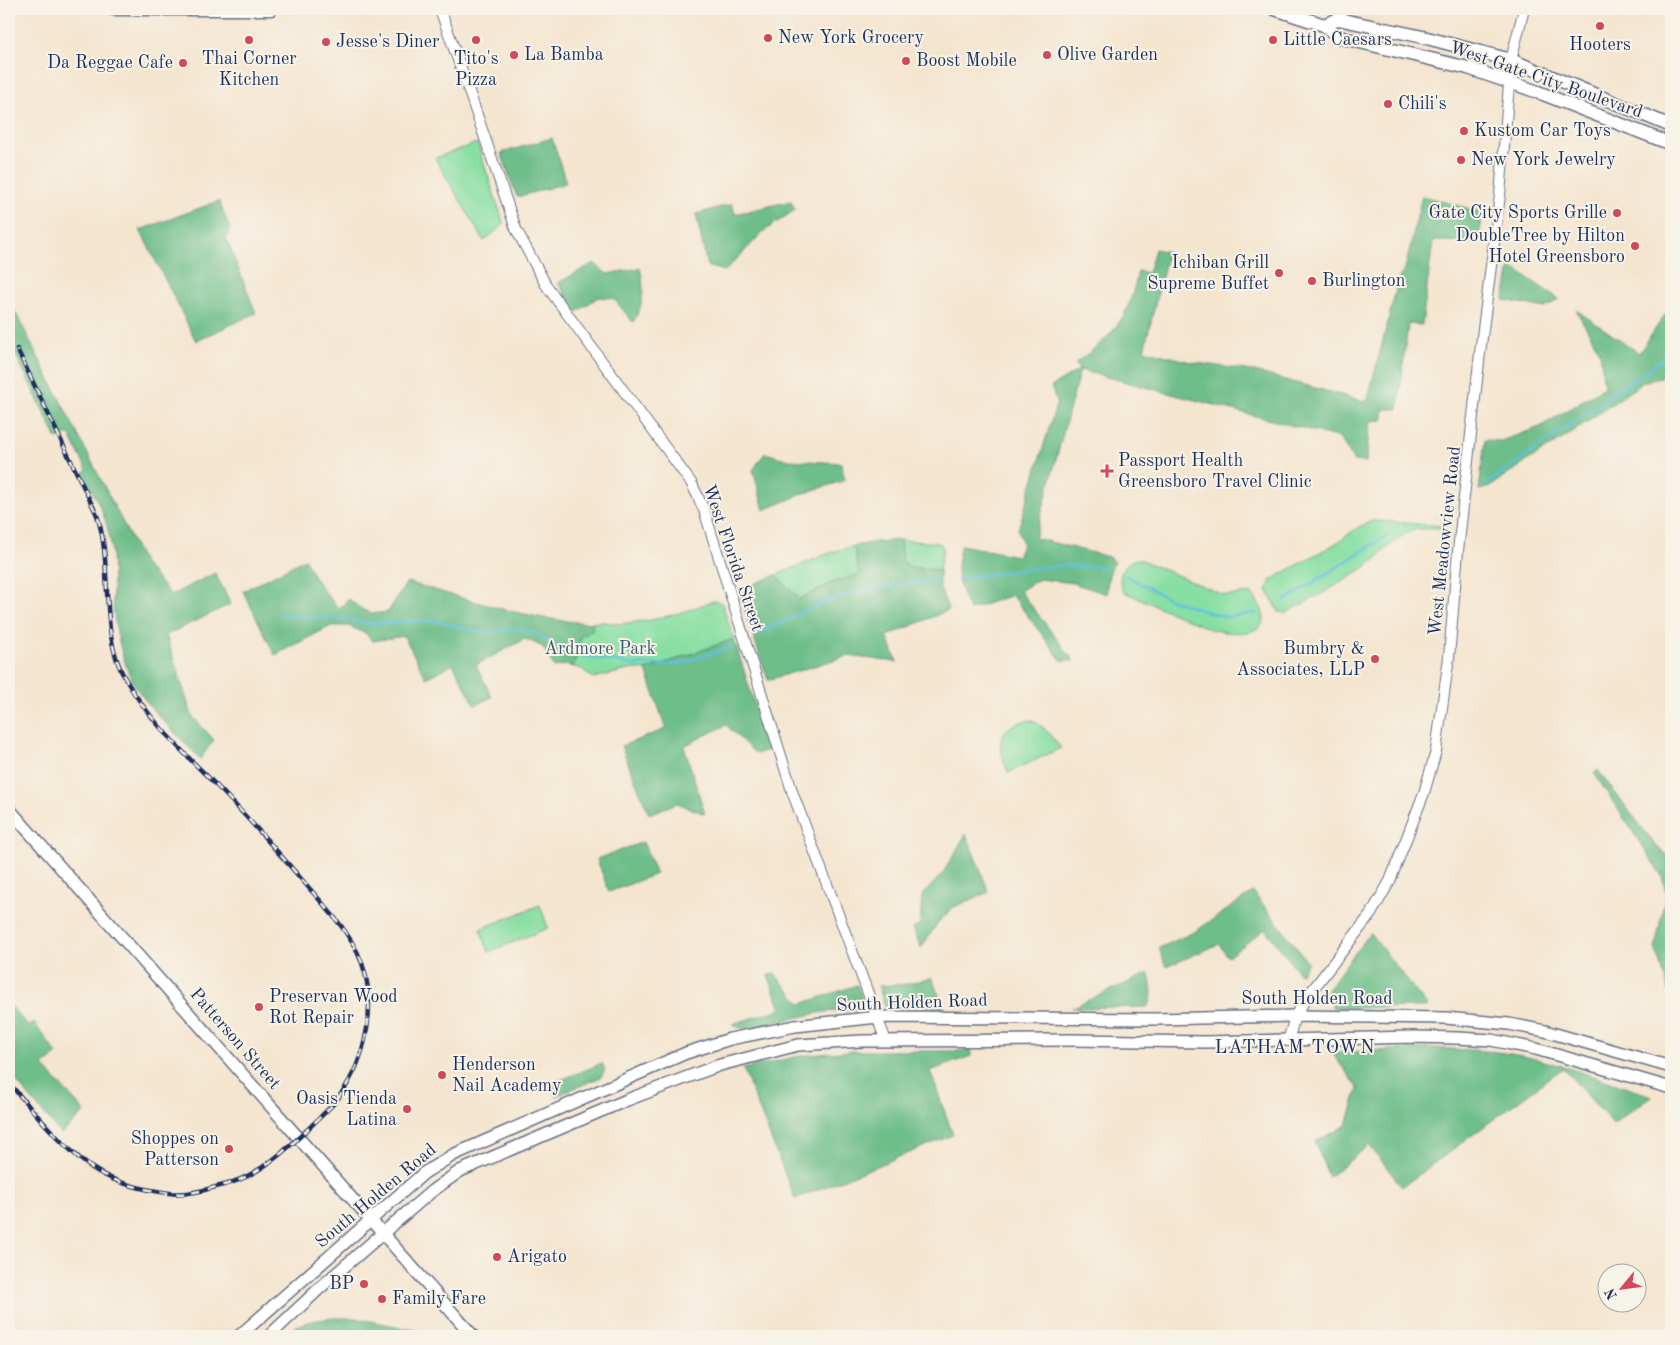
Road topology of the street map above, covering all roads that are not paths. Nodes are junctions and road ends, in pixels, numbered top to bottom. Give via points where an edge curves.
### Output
1 (114, 9) edge
2 (271, 9) edge
3 (440, 9) edge
4 (1275, 9) edge
5 (1524, 9) edge
6 (1324, 25) junction
7 (1511, 60) junction
8 (1510, 82) junction
9 (1671, 126) edge
10 (1671, 144) edge
11 (9, 810) edge
12 (1295, 1016) junction
13 (878, 1018) junction
14 (1288, 1040) junction
15 (886, 1041) junction
16 (1671, 1067) edge
17 (1671, 1088) edge
18 (485, 1140) junction
19 (460, 1171) junction
20 (372, 1220) junction
21 (383, 1233) junction
22 (239, 1336) edge
23 (269, 1336) edge
24 (474, 1336) edge

1 - 2 main road
3 - 13 street, West Florida Street via 516,229 546,285 692,484 704,510 793,794
4 - 6 main road, West Gate City Boulevard
5 - 7 street, West Meadowview Road
6 - 7 main road, West Gate City Boulevard via 1338,20 1423,37
6 - 8 main road, West Gate City Boulevard via 1339,37 1468,68
7 - 8 street, West Meadowview Road
7 - 9 main road, West Gate City Boulevard
8 - 10 main road, West Gate City Boulevard
8 - 12 street, West Meadowview Road via 1449,657 1436,750 1424,794 1390,881 1370,914
11 - 20 main road, Patterson Street
12 - 13 main road, South Holden Road
12 - 14 street, West Meadowview Road
12 - 16 main road, South Holden Road via 1437,1018 1509,1024
13 - 15 street, West Florida Street
13 - 18 main road, South Holden Road via 795,1026 708,1046
14 - 15 main road, South Holden Road
14 - 17 main road, South Holden Road via 1414,1037 1492,1040 1536,1049
15 - 19 main road, South Holden Road via 798,1045 720,1065 627,1100
18 - 19 main road via 483,1148
18 - 20 main road, South Holden Road via 453,1154 430,1169
19 - 21 main road, South Holden Road
20 - 21 main road, Patterson Street
20 - 22 main road, South Holden Road
21 - 23 main road, South Holden Road
21 - 24 main road, Patterson Street

